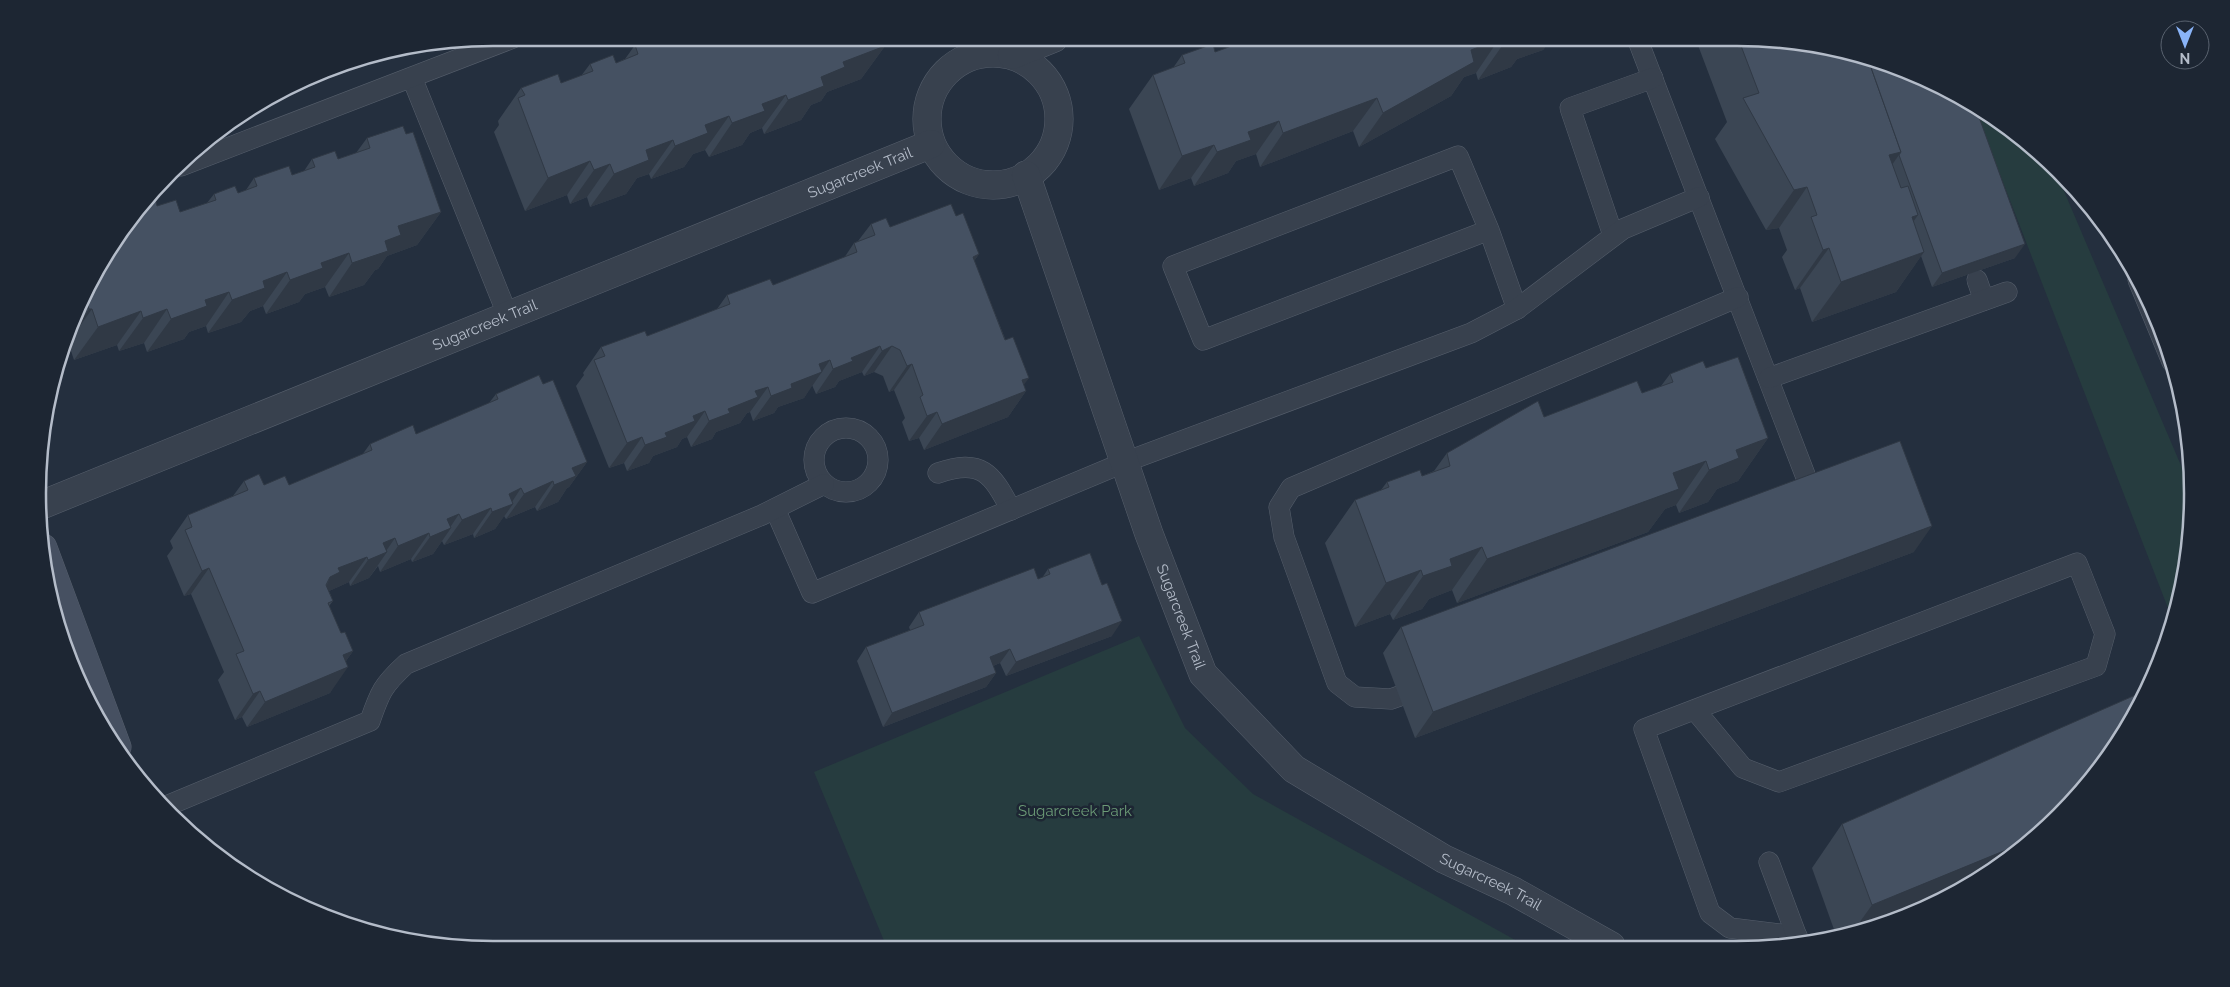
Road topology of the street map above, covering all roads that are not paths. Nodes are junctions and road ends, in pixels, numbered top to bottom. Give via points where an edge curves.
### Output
1 (493, 46) edge
2 (1034, 46) edge
3 (1640, 46) edge
4 (1012, 55) junction
5 (412, 78) junction
6 (1653, 78) junction
7 (931, 144) junction
8 (195, 161) edge
9 (1026, 175) junction
10 (1699, 197) junction
11 (1489, 230) junction
12 (1613, 235) junction
13 (1977, 280) dead end
14 (2007, 292) dead end
15 (1738, 297) junction
16 (1984, 300) junction
17 (1517, 309) junction
18 (508, 316) junction
19 (1769, 378) junction
20 (1125, 462) junction
21 (938, 473) dead end
22 (824, 484) dead end
23 (1809, 485) edge
24 (46, 503) edge
25 (775, 508) junction
26 (1011, 510) junction
27 (55, 580) edge
28 (1446, 680) edge
29 (1695, 710) junction
30 (104, 714) edge
31 (171, 804) edge
32 (1769, 862) dead end
33 (1797, 937) edge
34 (1786, 938) edge
35 (1602, 941) edge

1 - 5 lane
2 - 4 street
3 - 6 lane
4 - 7 street, Sugarcreek Trail via 983,52 956,62 940,78 929,97 926,118
4 - 9 street, Sugarcreek Trail via 1038,69 1055,93 1060,121 1053,149 1034,172
5 - 8 lane
5 - 18 lane
6 - 10 lane
6 - 12 lane via 1570,108
7 - 9 street, Sugarcreek Trail via 941,162 960,177 983,185 1008,184
7 - 18 street, Sugarcreek Trail
9 - 20 street, Sugarcreek Trail
10 - 12 lane
10 - 15 lane
11 - 11 lane via 1458,156 1173,266 1203,340
11 - 17 lane
12 - 17 lane
13 - 16 lane
14 - 16 lane
15 - 19 lane
15 - 28 lane via 1290,488 1280,507 1284,537 1337,682 1355,697 1391,699
16 - 19 lane
17 - 20 lane via 1470,333
18 - 24 street, Sugarcreek Trail
19 - 23 lane
20 - 26 lane
20 - 35 street, Sugarcreek Trail via 1203,674 1294,769 1444,859 1513,891
21 - 26 lane via 950,468 980,469 998,483
22 - 25 lane
25 - 26 lane via 812,593
25 - 31 lane via 406,664 379,693 370,721
27 - 30 street
29 - 29 lane via 2077,563 2105,634 2096,666 1779,782 1743,768
29 - 34 lane via 1644,729 1710,913 1730,928
32 - 33 lane

